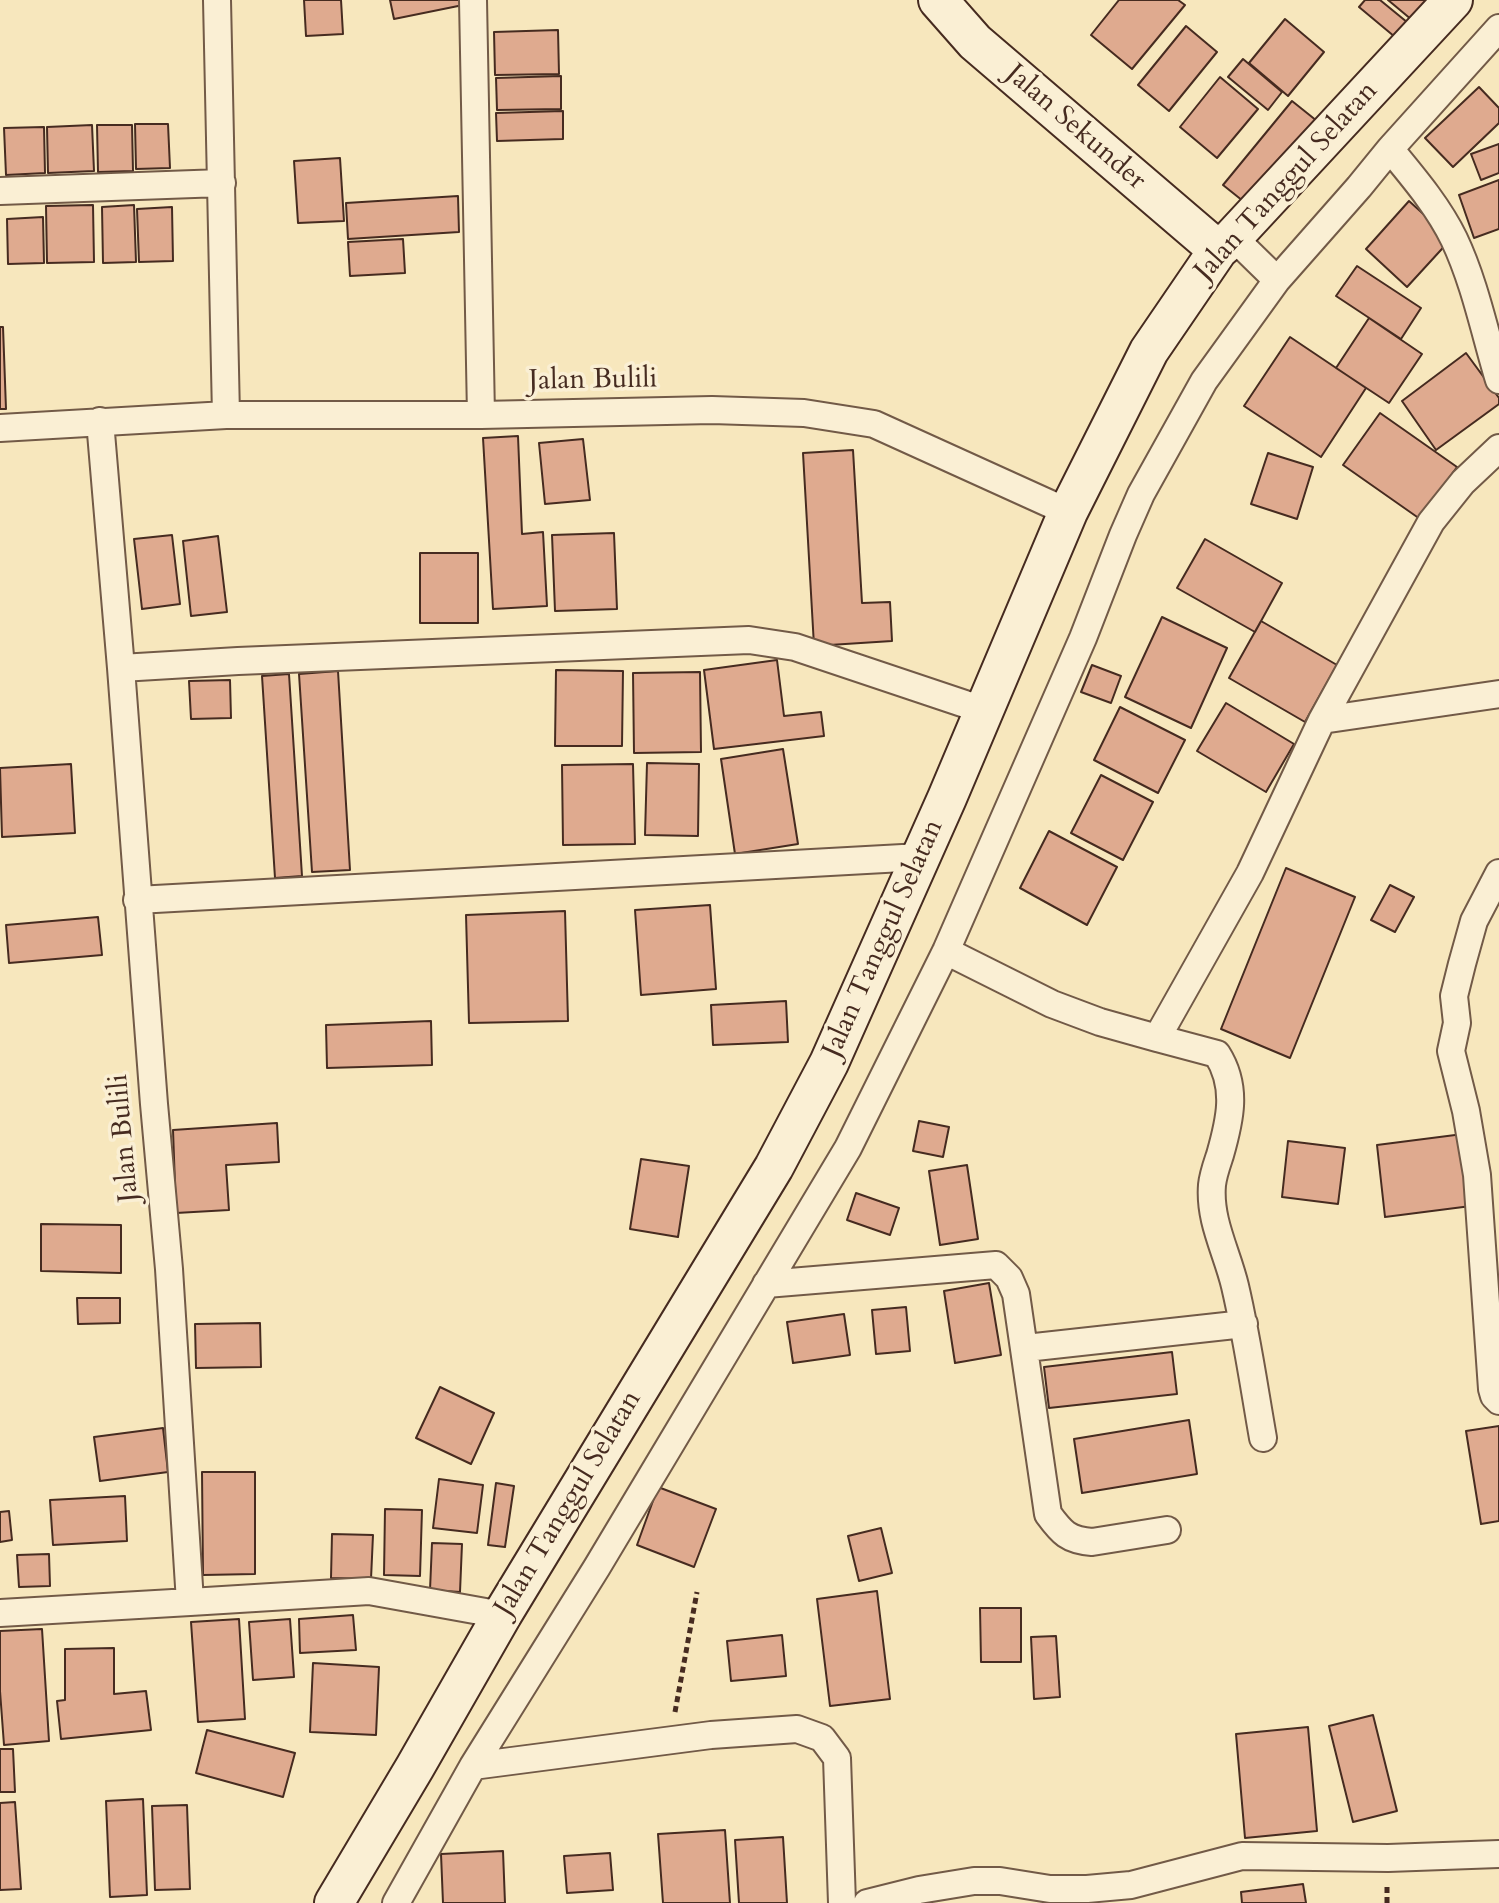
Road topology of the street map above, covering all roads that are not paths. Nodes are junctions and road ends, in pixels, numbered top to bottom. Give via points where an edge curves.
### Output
1 (217, 0) edge
2 (473, 0) edge
3 (938, 0) edge
4 (1453, 0) edge
5 (1499, 28) edge
6 (1390, 149) junction
7 (222, 183) junction
8 (0, 191) edge
9 (1233, 246) junction
10 (1272, 275) junction
11 (1499, 380) edge
12 (226, 415) junction
13 (481, 415) junction
14 (100, 421) junction
15 (0, 428) edge
16 (1499, 448) edge
17 (1068, 512) junction
18 (121, 668) junction
19 (1499, 694) edge
20 (983, 710) junction
21 (1322, 720) junction
22 (921, 857) junction
23 (1499, 873) edge
24 (137, 900) junction
25 (946, 951) junction
26 (1157, 1038) junction
27 (1488, 1174) edge
28 (766, 1284) junction
29 (1244, 1324) junction
30 (1026, 1348) junction
31 (1499, 1401) edge
32 (1263, 1438) dead end
33 (1167, 1530) dead end
34 (190, 1602) junction
35 (0, 1613) edge
36 (502, 1615) junction
37 (473, 1766) junction
38 (1499, 1854) edge
39 (334, 1903) edge
40 (396, 1903) edge
41 (842, 1903) edge
42 (867, 1903) edge

1 - 7 street
2 - 13 street
3 - 9 street, Jalan Sekunder via 975,42
4 - 9 street, Jalan Tanggul Selatan
5 - 6 street, Jalan Tanggul Selatan
6 - 10 street, Jalan Tanggul Selatan
6 - 11 street via 1453,237
7 - 8 street
7 - 12 street
9 - 10 street
9 - 17 street, Jalan Tanggul Selatan via 1149,351
10 - 25 street, Jalan Tanggul Selatan via 1141,494
12 - 13 street, Jalan Bulili
12 - 14 street, Jalan Bulili
13 - 17 street, Jalan Bulili via 712,410 804,413 874,424
14 - 15 street, Jalan Bulili
14 - 18 street, Jalan Bulili
16 - 21 street via 1431,522
17 - 20 street, Jalan Tanggul Selatan
18 - 20 street via 749,640 795,647
18 - 24 street, Jalan Bulili
19 - 21 street
20 - 22 street, Jalan Tanggul Selatan
21 - 26 street via 1250,873
22 - 24 street
22 - 36 street, Jalan Tanggul Selatan via 829,1063 774,1167
23 - 27 street via 1474,921 1454,996 1457,1023 1451,1051
24 - 34 street, Jalan Bulili via 169,1269
25 - 26 street via 1052,1004
25 - 28 street, Jalan Tanggul Selatan via 848,1148
26 - 29 street via 1217,1054 1226,1068 1228,1124 1212,1182 1212,1207
27 - 31 street via 1491,1381
28 - 30 street via 996,1265 1016,1294
28 - 37 street, Jalan Tanggul Selatan
29 - 30 street
29 - 32 street
30 - 33 street via 1048,1514 1070,1538 1092,1542
34 - 35 street
34 - 36 street via 369,1591
36 - 39 street, Jalan Tanggul Selatan
37 - 40 street, Jalan Tanggul Selatan
37 - 41 street via 711,1735 797,1729 822,1738 837,1758
38 - 42 street via 1242,1856 1131,1885 1050,1889 974,1881

